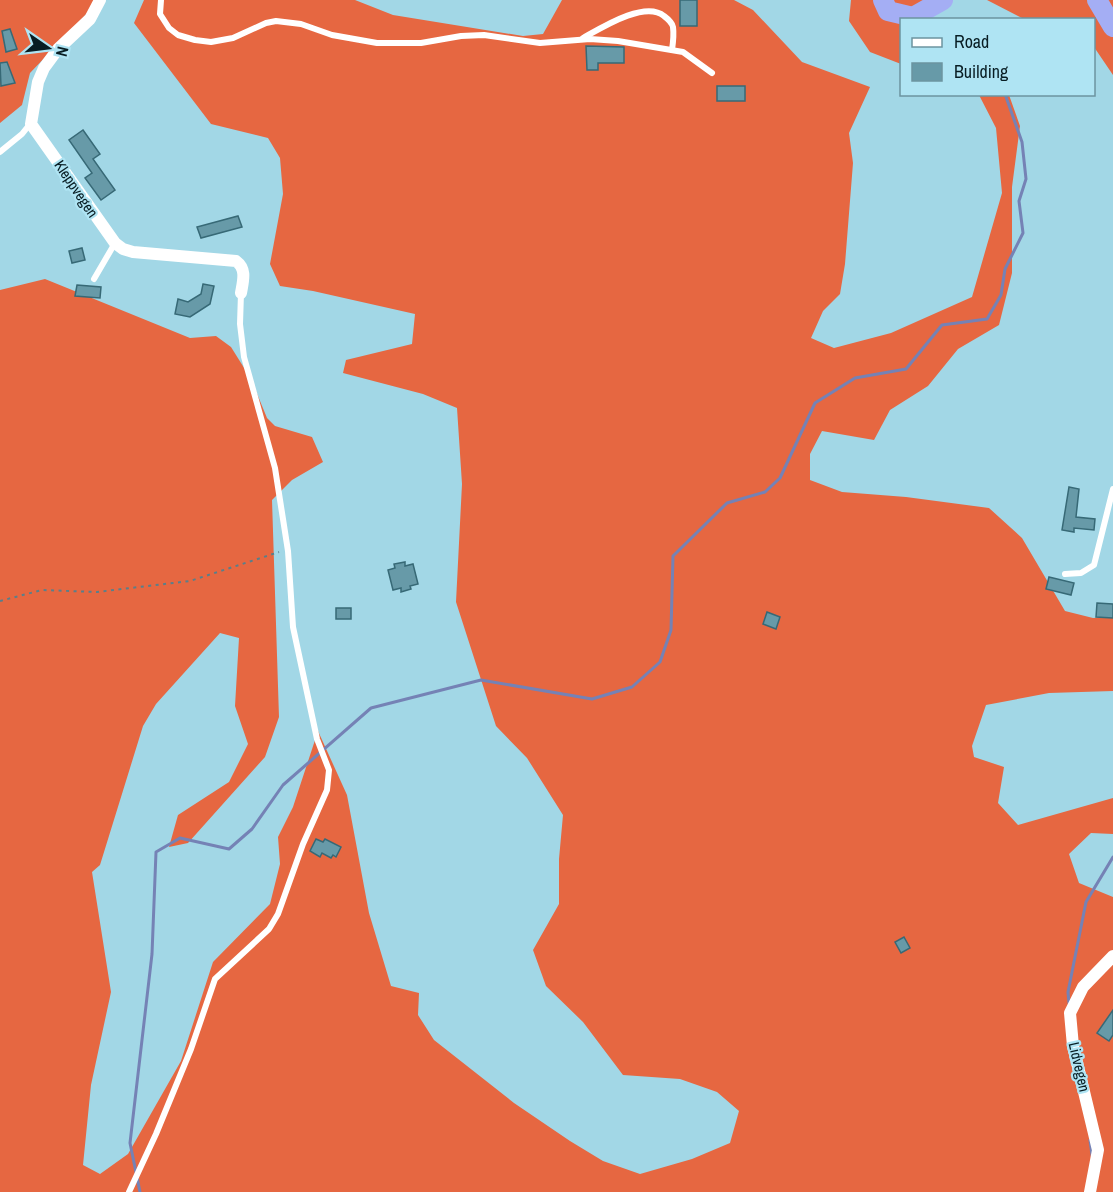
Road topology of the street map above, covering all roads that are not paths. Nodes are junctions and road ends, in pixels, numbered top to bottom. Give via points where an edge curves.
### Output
1 (100, 0) edge
2 (161, 0) edge
3 (580, 40) junction
4 (672, 50) junction
5 (712, 73) dead end
6 (31, 124) junction
7 (0, 152) edge
8 (115, 243) junction
9 (94, 279) dead end
10 (241, 293) joint
11 (1113, 489) edge
12 (1065, 574) dead end
13 (1113, 956) edge
14 (129, 1192) edge
15 (1090, 1192) edge

1 - 6 street via 90,19 44,68
2 - 3 lane via 160,14 169,28 186,38 212,42 276,21 377,43 421,43 484,35 540,43
3 - 4 lane via 618,41
3 - 4 lane via 616,21 653,11 671,22
4 - 5 lane via 688,55
6 - 7 lane
6 - 8 street, Kleppvegen
8 - 9 lane
8 - 10 street via 133,252 236,261 244,270
10 - 14 lane via 244,357 275,468 288,550 293,627 317,739 329,770 327,790 278,914 269,929 214,980 191,1049
11 - 12 lane via 1094,565 1081,573
13 - 15 street, Lidvegen via 1083,987 1070,1013 1072,1046 1098,1150

